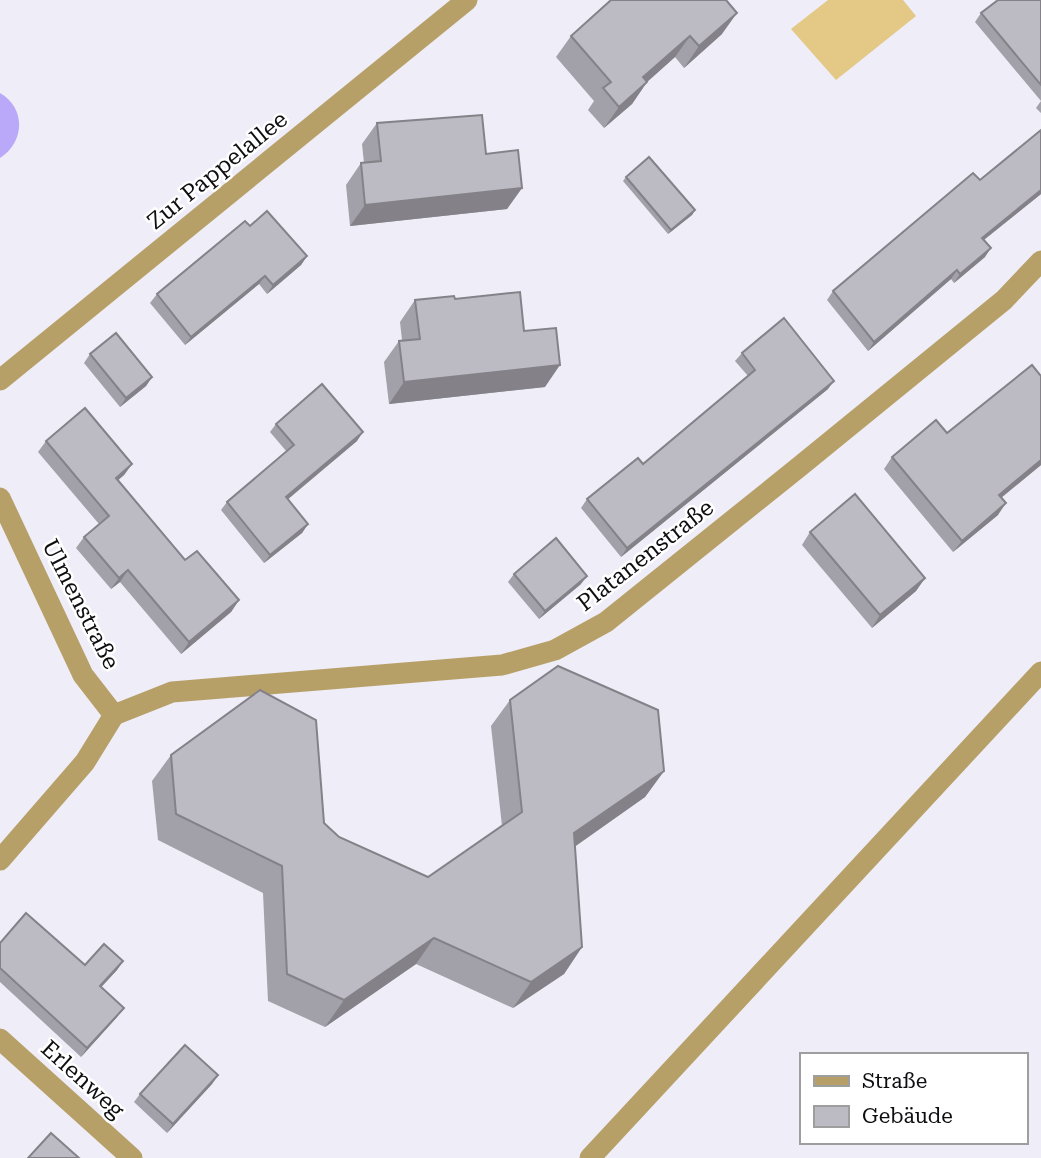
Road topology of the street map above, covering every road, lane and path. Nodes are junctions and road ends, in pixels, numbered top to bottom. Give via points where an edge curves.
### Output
1 (467, 0) edge
2 (1041, 261) edge
3 (0, 380) edge
4 (0, 498) edge
5 (1041, 673) edge
6 (114, 715) junction
7 (0, 860) edge
8 (0, 1039) edge
9 (132, 1158) edge
10 (590, 1158) edge

1 - 3 street, Zur Pappelallee
2 - 6 street, Platanenstraße via 1004,300 606,622 555,650 502,665 172,692
4 - 6 street, Ulmenstraße via 83,675
5 - 10 street
6 - 7 street via 85,762
8 - 9 street, Erlenweg

